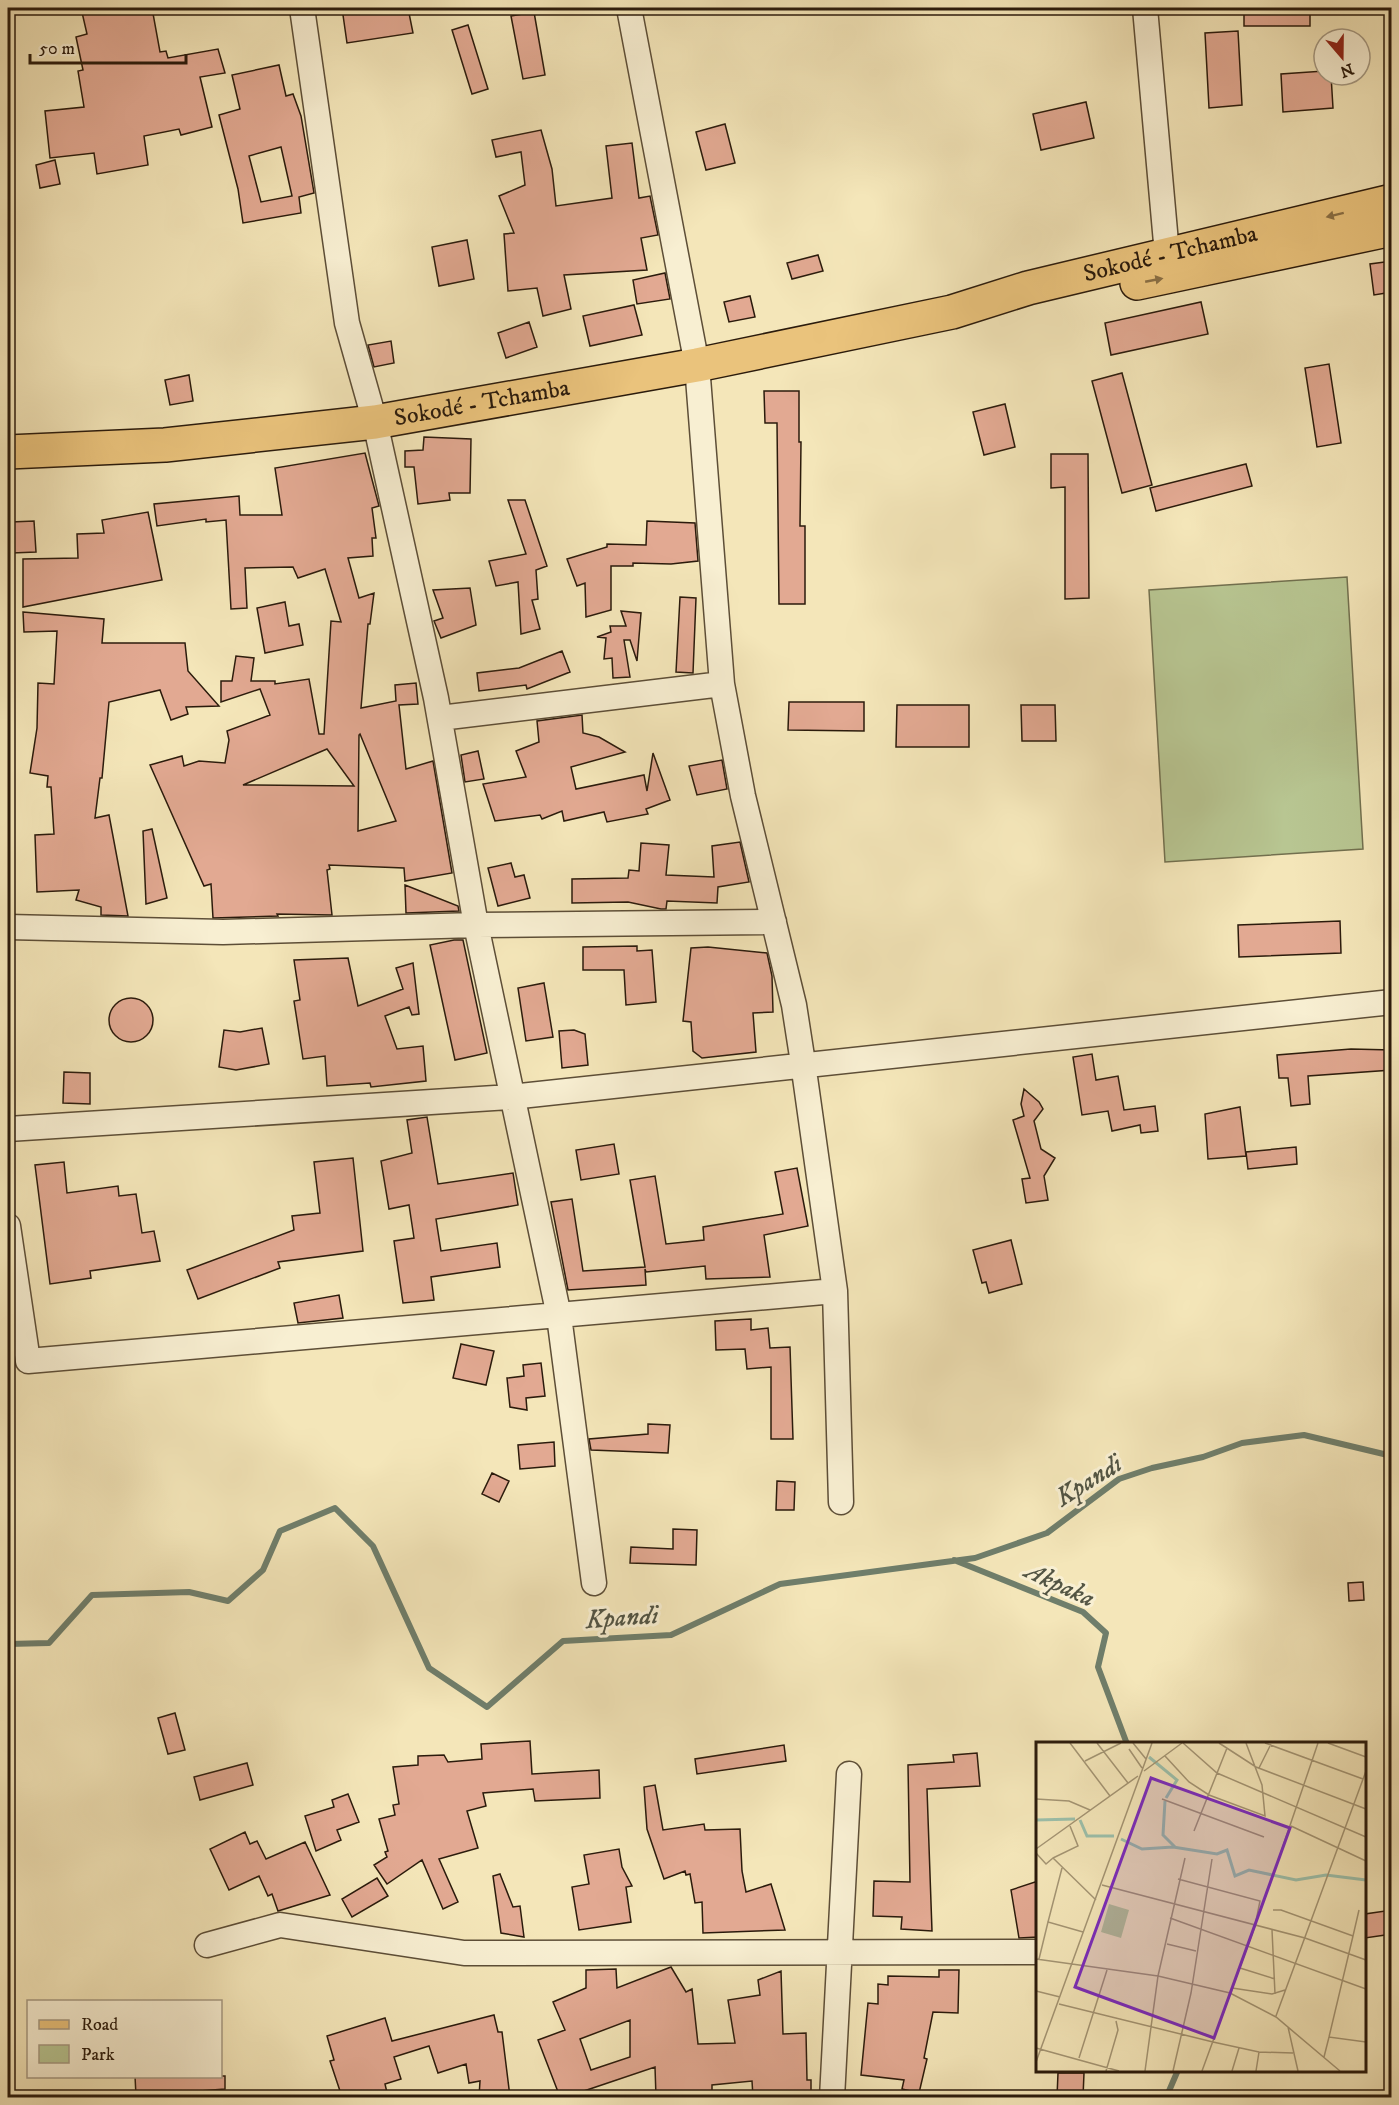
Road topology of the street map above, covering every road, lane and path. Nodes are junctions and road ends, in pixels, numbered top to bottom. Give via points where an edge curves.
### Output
1 (302, 8) edge
2 (628, 8) edge
3 (1145, 8) edge
4 (1392, 201) edge
5 (1392, 230) edge
6 (1167, 254) junction
7 (952, 312) junction
8 (697, 364) junction
9 (375, 422) junction
10 (8, 452) edge
11 (722, 684) junction
12 (440, 717) junction
13 (774, 922) junction
14 (476, 925) junction
15 (8, 927) edge
16 (1392, 1002) edge
17 (803, 1063) junction
18 (511, 1096) junction
19 (8, 1129) edge
20 (8, 1226) edge
21 (835, 1291) junction
22 (559, 1316) junction
23 (841, 1502) dead end
24 (594, 1583) dead end
25 (849, 1774) dead end
26 (207, 1945) dead end
27 (839, 1951) junction
28 (1036, 1952) edge
29 (832, 2097) edge

1 - 9 street via 347,323
2 - 8 street
3 - 6 street
4 -> 6 main road, Sokodé - Tchamba
7 -> 5 main road, Sokodé - Tchamba via 1031,304
6 - 7 main road, Sokodé - Tchamba via 1028,288
7 - 8 main road, Sokodé - Tchamba
8 - 9 main road, Sokodé - Tchamba
8 - 11 street
9 - 10 main road, Sokodé - Tchamba via 165,445
9 - 12 street
11 - 12 street
11 - 13 street via 743,796
12 - 14 street
13 - 14 street
13 - 17 street
14 - 15 street via 223,932
14 - 18 street
16 - 17 street
17 - 18 street
17 - 21 street
18 - 19 street
18 - 22 street
20 - 22 street via 28,1361
21 - 22 street
21 - 23 street
22 - 24 street
25 - 27 street
26 - 27 street via 280,1925 464,1953
27 - 28 street
27 - 29 street

